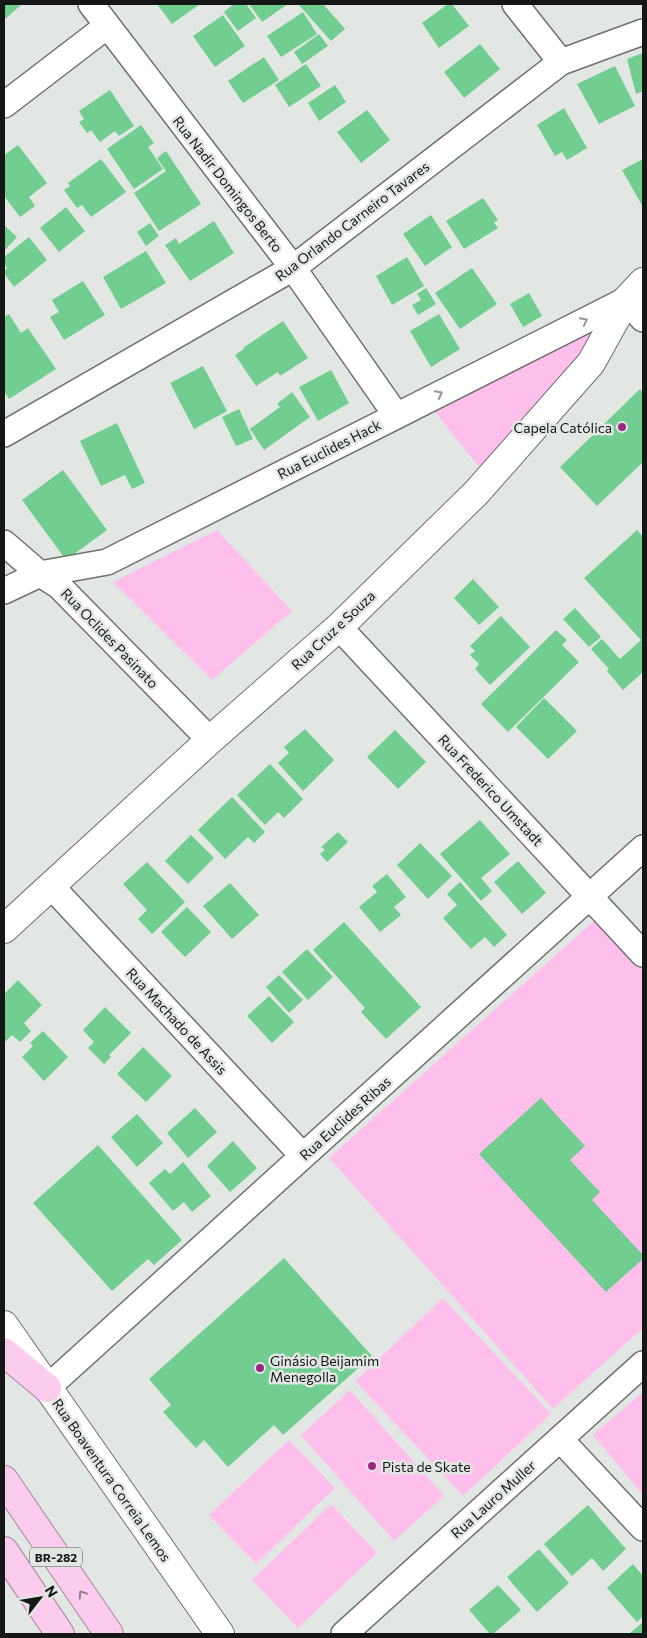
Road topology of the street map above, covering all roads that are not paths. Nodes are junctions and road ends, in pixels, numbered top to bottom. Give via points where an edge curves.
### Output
1 (91, 4) edge
2 (514, 4) edge
3 (107, 26) junction
4 (643, 32) edge
5 (561, 62) junction
6 (4, 105) edge
7 (293, 268) junction
8 (638, 300) edge
9 (396, 415) junction
10 (4, 434) edge
11 (4, 543) edge
12 (40, 574) junction
13 (4, 591) edge
14 (339, 627) junction
15 (210, 740) junction
16 (643, 848) edge
17 (52, 887) junction
18 (590, 896) junction
19 (4, 929) edge
20 (643, 954) edge
21 (303, 1156) junction
22 (4, 1325) edge
23 (4, 1352) edge
24 (643, 1364) edge
25 (47, 1388) junction
26 (560, 1439) junction
27 (4, 1480) edge
28 (643, 1528) edge
29 (4, 1552) edge
30 (60, 1634) edge
31 (109, 1634) edge
32 (220, 1634) edge
33 (344, 1634) edge

1 - 3 street, Rua Nadir Domingos Berto
2 - 5 street
3 - 6 street
3 - 7 street, Rua Nadir Domingos Berto
4 - 5 street, Rua Orlando Carneiro Tavares
5 - 7 street, Rua Orlando Carneiro Tavares
7 - 9 street, Rua Nadir Domingos Berto
7 - 10 street, Rua Orlando Carneiro Tavares
9 -> 8 street, Rua Euclides Hack
8 - 14 street, Rua Cruz e Souza via 591,364 476,493
9 - 12 street, Rua Euclides Hack via 107,562
11 - 12 street, Rua Oclides Pasinato
12 - 13 street, Rua Euclides Hack
12 - 15 street, Rua Oclides Pasinato via 60,586
14 - 15 street, Rua Cruz e Souza
14 - 18 street, Rua Frederico Umstadt
15 - 17 street, Rua Cruz e Souza
16 - 18 street, Rua Euclides Ribas
17 - 19 street, Rua Cruz e Souza
17 - 21 street, Rua Machado de Assis
18 - 20 street, Rua Frederico Umstadt
18 - 21 street, Rua Euclides Ribas
21 - 25 street, Rua Euclides Ribas
22 - 25 street, Rua Boaventura Correia Lemos
23 - 25 highway
24 - 26 street, Rua Lauro Muller
25 - 32 street, Rua Boaventura Correia Lemos
26 - 28 street
26 - 33 street, Rua Lauro Muller
31 -> 27 highway, BR-282
29 - 30 highway, BR-282

